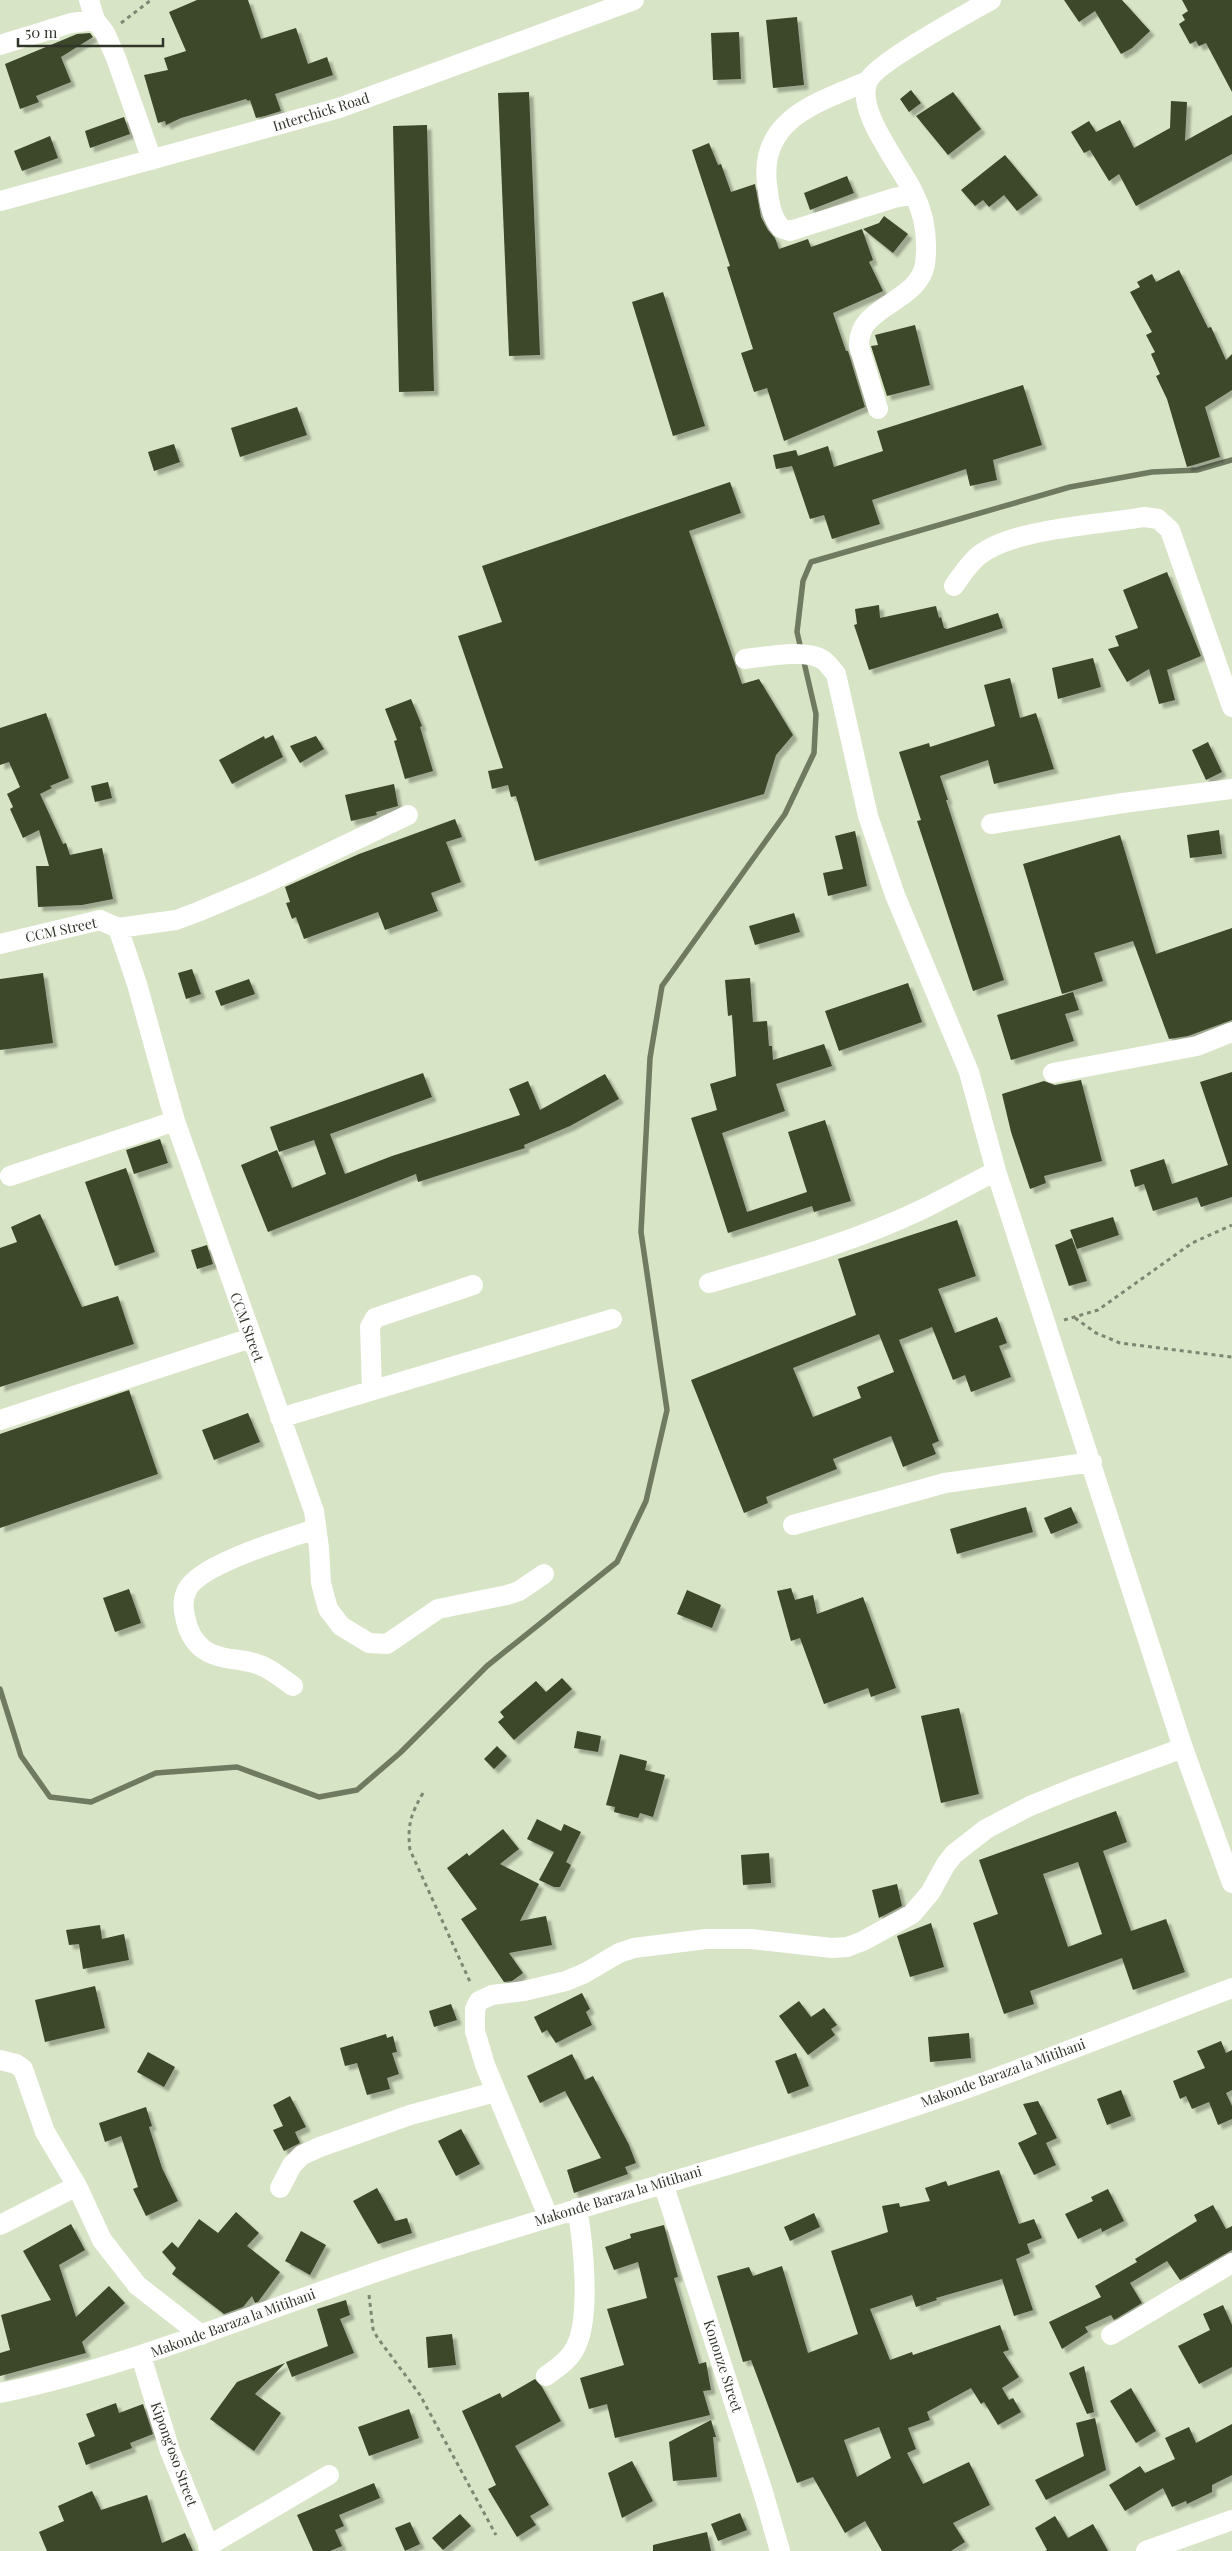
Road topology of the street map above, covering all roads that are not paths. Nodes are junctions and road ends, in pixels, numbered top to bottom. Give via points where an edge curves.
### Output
1 (89, 0) edge
2 (634, 0) edge
3 (991, 0) edge
4 (100, 26) junction
5 (0, 45) edge
6 (868, 81) junction
7 (152, 160) junction
8 (914, 194) junction
9 (0, 201) edge
10 (878, 410) dead end
11 (954, 586) dead end
12 (745, 659) dead end
13 (1232, 707) edge
14 (1232, 789) edge
15 (408, 815) dead end
16 (991, 824) dead end
17 (118, 928) junction
18 (0, 944) edge
19 (1232, 1032) edge
20 (1053, 1073) dead end
21 (175, 1121) junction
22 (996, 1171) junction
23 (10, 1176) dead end
24 (709, 1283) dead end
25 (474, 1285) dead end
26 (612, 1319) dead end
27 (251, 1338) junction
28 (372, 1390) junction
29 (280, 1418) junction
30 (0, 1420) edge
31 (1092, 1462) junction
32 (793, 1525) dead end
33 (316, 1529) junction
34 (544, 1574) dead end
35 (293, 1686) dead end
36 (1183, 1748) junction
37 (1232, 1883) edge
38 (1232, 1988) edge
39 (0, 2060) edge
40 (495, 2092) junction
41 (663, 2183) junction
42 (77, 2186) junction
43 (280, 2188) dead end
44 (577, 2208) junction
45 (548, 2216) junction
46 (0, 2225) edge
47 (1232, 2263) edge
48 (201, 2335) junction
49 (1111, 2335) dead end
50 (141, 2356) junction
51 (546, 2376) dead end
52 (0, 2393) edge
53 (329, 2475) dead end
54 (1232, 2520) edge
55 (209, 2549) edge
56 (780, 2551) edge
57 (1146, 2551) edge

1 - 4 street
2 - 7 street, Interchick Road via 339,108
3 - 6 street via 882,65
4 - 5 street via 71,23
4 - 7 street
6 - 8 street via 865,96 871,117
6 - 8 street via 810,106 782,126 769,147 765,167 772,212 781,228 790,231
7 - 9 street, Interchick Road
8 - 10 street via 922,214 927,247 924,268 916,282 862,326 858,336
11 - 13 street via 976,558 998,544 1030,534 1144,516 1158,519 1170,530
12 - 22 street via 801,655 822,659 836,674 868,816 895,895 969,1072
14 - 16 street
15 - 17 street via 200,911 168,921
17 - 18 street, CCM Street via 100,920
17 - 21 street, CCM Street
19 - 20 street via 1197,1046
21 - 23 street
21 - 27 street, CCM Street
22 - 24 street via 924,1208 843,1241
22 - 31 street
25 - 28 street via 375,1318 370,1327
26 - 28 street
27 - 29 street, CCM Street
27 - 30 street
28 - 29 street
29 - 33 street, CCM Street via 314,1511
31 - 32 street via 945,1483
31 - 36 street
33 - 34 street, CCM Street via 321,1583 328,1609 342,1626 369,1644 388,1644 438,1609 507,1595
33 - 35 street via 220,1564 198,1577 187,1590 183,1607 188,1629 202,1648 216,1656 269,1668
36 - 37 street
36 - 40 street via 1074,1788 986,1828 954,1854 930,1894 912,1914 847,1947 706,1940 634,1948 566,1981 492,1995 479,2001 475,2010 475,2031
38 - 41 street, Makonde Baraza la Mitihani via 975,2086
39 - 42 street via 22,2069 45,2132
40 - 43 street via 410,2115 302,2155 292,2165
40 - 45 street
41 - 44 street, Makonde Baraza la Mitihani
41 - 56 street, Kononze Street
42 - 46 street
42 - 48 street via 102,2240 137,2285
44 - 45 street, Makonde Baraza la Mitihani
44 - 51 street via 584,2267 580,2334 574,2350
45 - 48 street, Makonde Baraza la Mitihani via 366,2274
47 - 49 street
48 - 50 street, Makonde Baraza la Mitihani
50 - 52 street, Makonde Baraza la Mitihani
50 - 55 street, Kipong'oso Street via 170,2451
53 - 55 street
54 - 57 street

